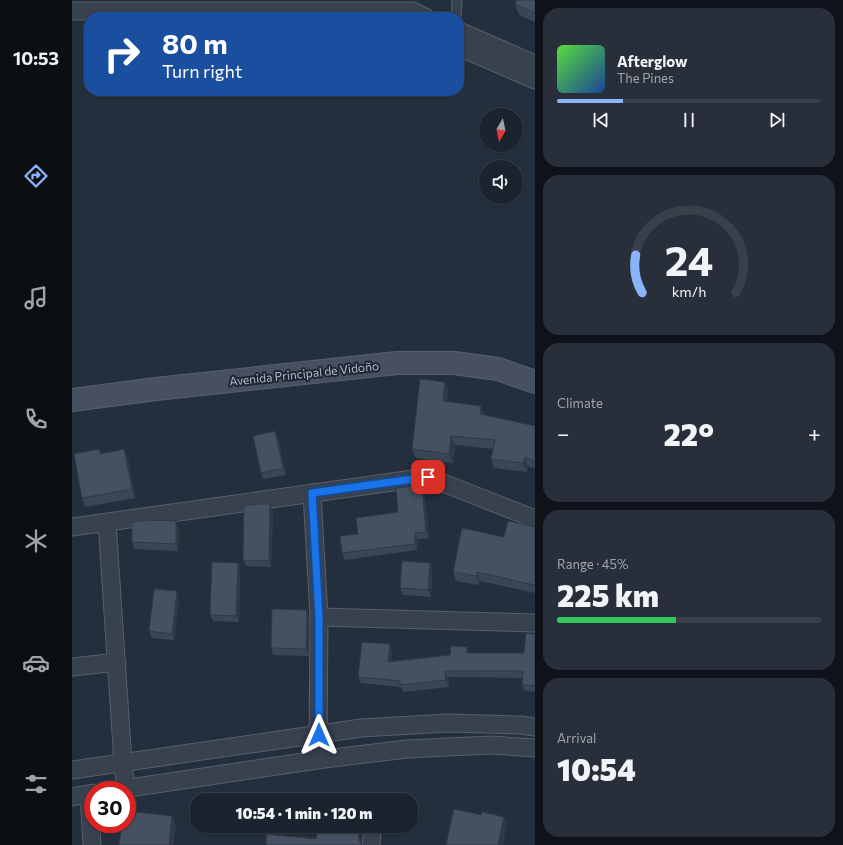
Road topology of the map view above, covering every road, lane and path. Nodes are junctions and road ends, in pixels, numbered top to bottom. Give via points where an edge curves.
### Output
1 (457, 0) edge
2 (72, 10) edge
3 (417, 11) edge
4 (456, 12) edge
5 (464, 33) edge
6 (464, 49) edge
7 (535, 64) edge
8 (535, 80) edge
9 (535, 382) edge
10 (72, 400) edge
11 (312, 493) junction
12 (535, 519) edge
13 (107, 522) junction
14 (72, 527) edge
15 (319, 617) junction
16 (535, 623) edge
17 (117, 662) junction
18 (72, 667) edge
19 (535, 727) edge
20 (319, 735) junction
21 (535, 748) edge
22 (318, 760) junction
23 (123, 763) junction
24 (72, 770) edge
25 (122, 781) edge
26 (136, 787) edge
27 (84, 795) edge
28 (72, 796) edge
29 (92, 833) edge
30 (92, 845) edge

1 - 4 lane
2 - 3 street
5 - 7 street
6 - 8 street
9 - 10 main road, Avenida Principal de Vidoño via 498,369 454,363 396,363
11 - 12 street via 428,477
11 - 13 street
11 - 15 street
13 - 14 street
13 - 17 street
15 - 16 street
15 - 20 street
17 - 18 street
17 - 23 street
19 - 20 street via 448,723 361,728
20 - 22 street
20 - 23 street
21 - 22 street via 491,746 407,749
22 - 26 street
23 - 24 street
23 - 25 street
27 - 28 street
29 - 30 street

